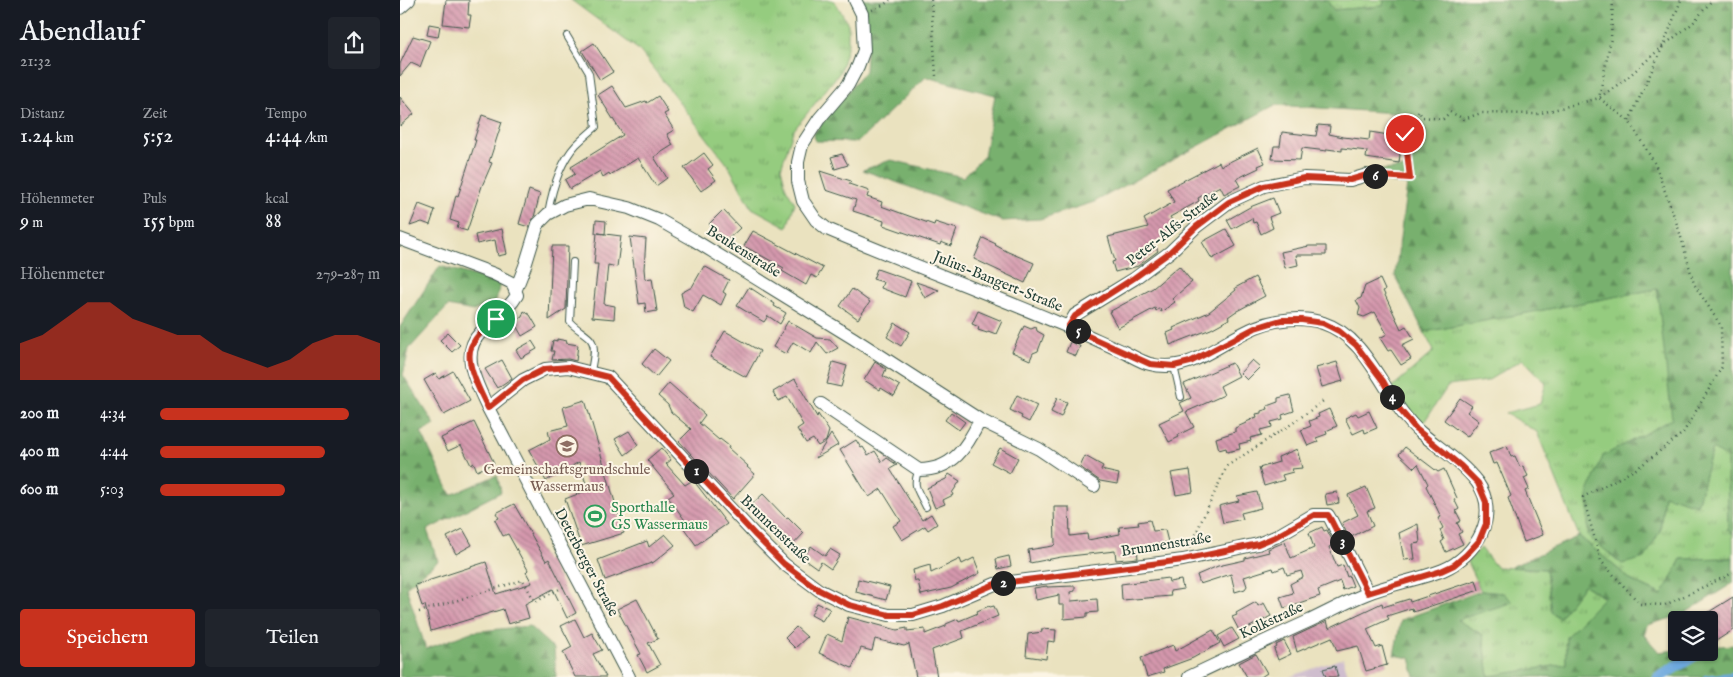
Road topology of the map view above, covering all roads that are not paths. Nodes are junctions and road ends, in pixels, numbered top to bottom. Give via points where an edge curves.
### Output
1 (409, 0) edge
2 (856, 0) edge
3 (400, 8) edge
4 (567, 36) dead end
5 (1367, 175) road end
6 (548, 214) junction
7 (400, 239) edge
8 (573, 262) dead end
9 (516, 289) junction
10 (1068, 327) junction
11 (1174, 366) junction
12 (591, 372) junction
13 (1181, 397) dead end
14 (821, 404) dead end
15 (488, 408) junction
16 (980, 420) junction
17 (919, 470) junction
18 (1094, 486) dead end
19 (926, 507) dead end
20 (1368, 593) junction
21 (629, 677) edge
22 (1189, 677) edge

1 - 3 street
2 - 10 street, Julius-Bangert-Straße via 862,14 864,50 848,85 802,145 798,162 800,192 808,210 827,229
4 - 6 lane via 589,73 596,126 574,146 562,168
5 - 10 street, Peter-Alfs-Straße via 1350,180 1304,178 1264,186 1229,202 1170,252 1075,316
6 - 9 street via 538,224
6 - 16 street, Beukenstraße via 589,199 629,208 658,220 854,338
7 - 9 street via 494,274 512,283
8 - 12 lane via 570,322 591,340 594,352
9 - 15 street, Deterberger Straße via 517,295 511,306 480,332 471,347 470,361
10 - 11 street, Julius-Bangert-Straße via 1150,364
11 - 13 lane
11 - 20 street, Julius-Bangert-Straße via 1190,362 1255,328 1281,320 1323,323 1356,345 1416,429 1478,483 1486,502 1486,524 1479,541 1466,555 1441,571
12 - 15 street, Brunnenstraße via 568,367 545,369 523,380
12 - 20 street, Brunnenstraße via 608,377 784,564 819,590 849,605 889,615 913,615 995,584 1183,560 1258,544 1314,515 1328,515
14 - 17 street
15 - 21 street, Deterberger Straße
16 - 17 street via 966,446 956,456 931,470
16 - 18 street, Beukenstraße via 1039,450
17 - 19 lane via 915,484
20 - 22 street, Kolkstraße

